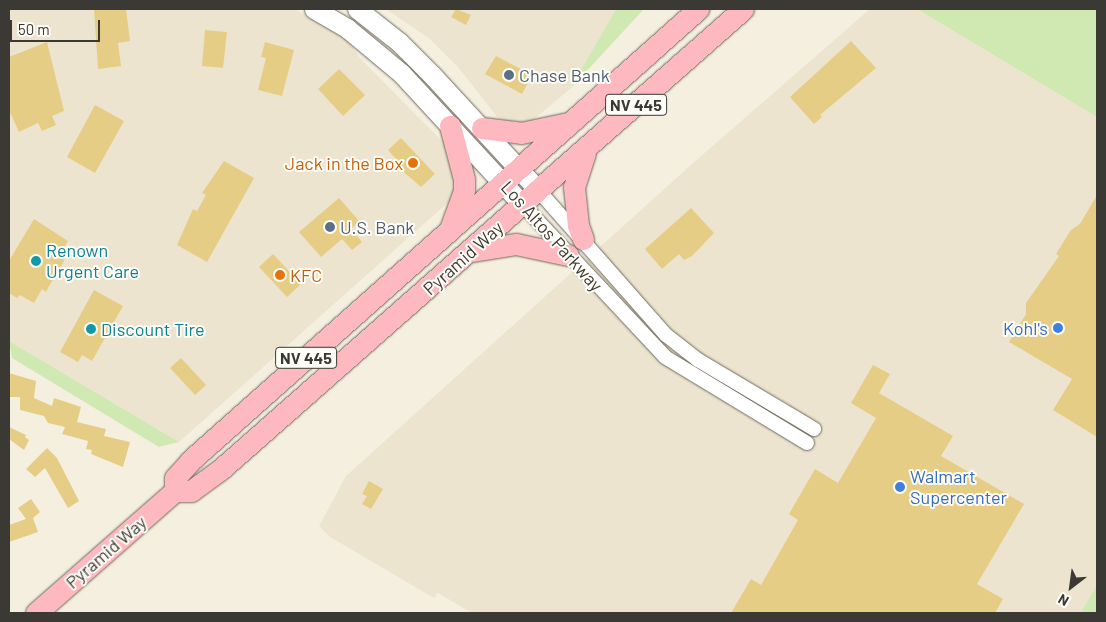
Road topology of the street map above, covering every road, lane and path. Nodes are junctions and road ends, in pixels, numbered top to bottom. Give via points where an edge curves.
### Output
1 (314, 9) edge
2 (357, 9) edge
3 (698, 9) edge
4 (743, 9) edge
5 (571, 122) junction
6 (450, 126) junction
7 (482, 128) junction
8 (590, 144) junction
9 (520, 170) junction
10 (504, 184) junction
11 (539, 191) junction
12 (523, 205) junction
13 (449, 231) junction
14 (583, 239) junction
15 (471, 251) junction
16 (568, 256) junction
17 (814, 429) dead end
18 (807, 443) dead end
19 (175, 491) junction
20 (36, 613) edge

1 - 6 main road, Los Altos Parkway via 378,52
2 - 7 main road, Los Altos Parkway via 399,42
3 - 5 main road, Pyramid Way / NV 445
4 - 8 main road, Pyramid Way / NV 445
5 - 7 main road via 521,134
5 - 9 main road, Pyramid Way / NV 445
6 - 10 main road, Los Altos Parkway
6 - 13 main road via 464,183
7 - 9 main road, Los Altos Parkway
8 - 11 main road, Pyramid Way / NV 445
8 - 14 main road via 576,174 574,187 578,225
9 - 10 main road, Pyramid Way / NV 445
9 - 11 main road, Los Altos Parkway
10 - 12 main road, Los Altos Parkway
10 - 13 main road, Pyramid Way / NV 445
11 - 12 main road, Pyramid Way / NV 445
11 - 14 street, Los Altos Parkway
12 - 15 main road, Pyramid Way / NV 445
12 - 16 street, Los Altos Parkway
13 - 19 main road, Pyramid Way / NV 445 via 182,469 175,478
14 - 17 street, Los Altos Parkway via 646,315 673,342
15 - 16 main road via 516,244
15 - 19 main road, Pyramid Way / NV 445 via 220,470 190,491
16 - 18 street, Los Altos Parkway via 666,357
19 - 20 main road, Pyramid Way / NV 445

